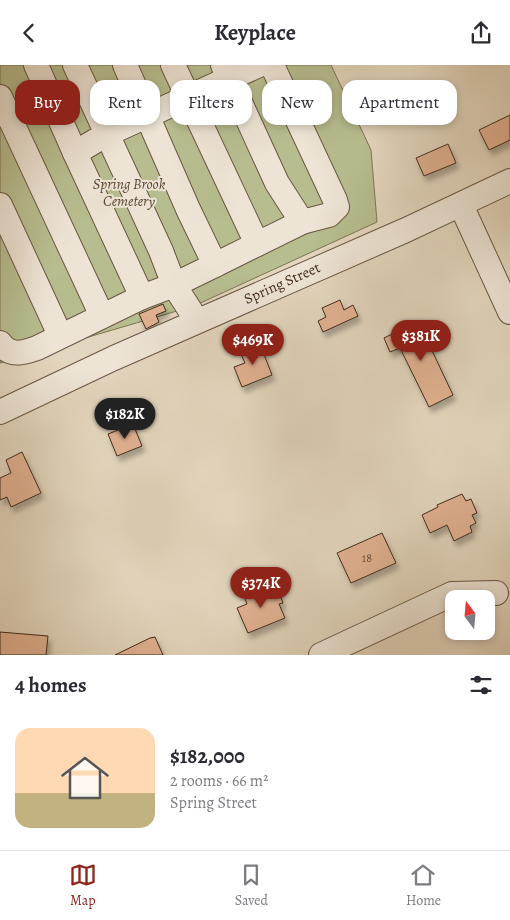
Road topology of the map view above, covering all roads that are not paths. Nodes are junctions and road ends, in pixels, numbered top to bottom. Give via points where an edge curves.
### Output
1 (36, 65) edge
2 (75, 65) edge
3 (125, 65) edge
4 (173, 65) edge
5 (259, 65) edge
6 (272, 65) edge
7 (226, 72) edge
8 (132, 80) edge
9 (180, 80) edge
10 (214, 80) edge
11 (0, 97) edge
12 (126, 125) edge
13 (152, 125) edge
14 (201, 125) edge
15 (107, 134) junction
16 (75, 153) junction
17 (510, 181) edge
18 (0, 205) edge
19 (461, 205) junction
20 (302, 222) junction
21 (257, 244) junction
22 (216, 265) junction
23 (174, 285) junction
24 (142, 297) junction
25 (510, 312) edge
26 (102, 316) junction
27 (197, 321) junction
28 (60, 335) junction
29 (0, 343) edge
30 (0, 412) edge
31 (496, 593) dead end
32 (322, 655) edge

1 - 16 street
2 - 15 street
3 - 8 street
4 - 9 street
5 - 7 street
6 - 20 street via 337,207 329,215
7 - 10 street
7 - 20 street via 277,183
11 - 26 street
12 - 15 street
13 - 22 street
14 - 21 street
15 - 16 street
15 - 23 street
16 - 24 street
17 - 19 street, Spring Street
18 - 28 street
19 - 25 street
19 - 27 street, Spring Street
20 - 21 street
21 - 22 street
22 - 23 street
23 - 24 street
23 - 27 street
24 - 26 street
26 - 28 street
27 - 30 street, Spring Street
28 - 29 street via 24,353 5,349
31 - 32 street via 452,594

